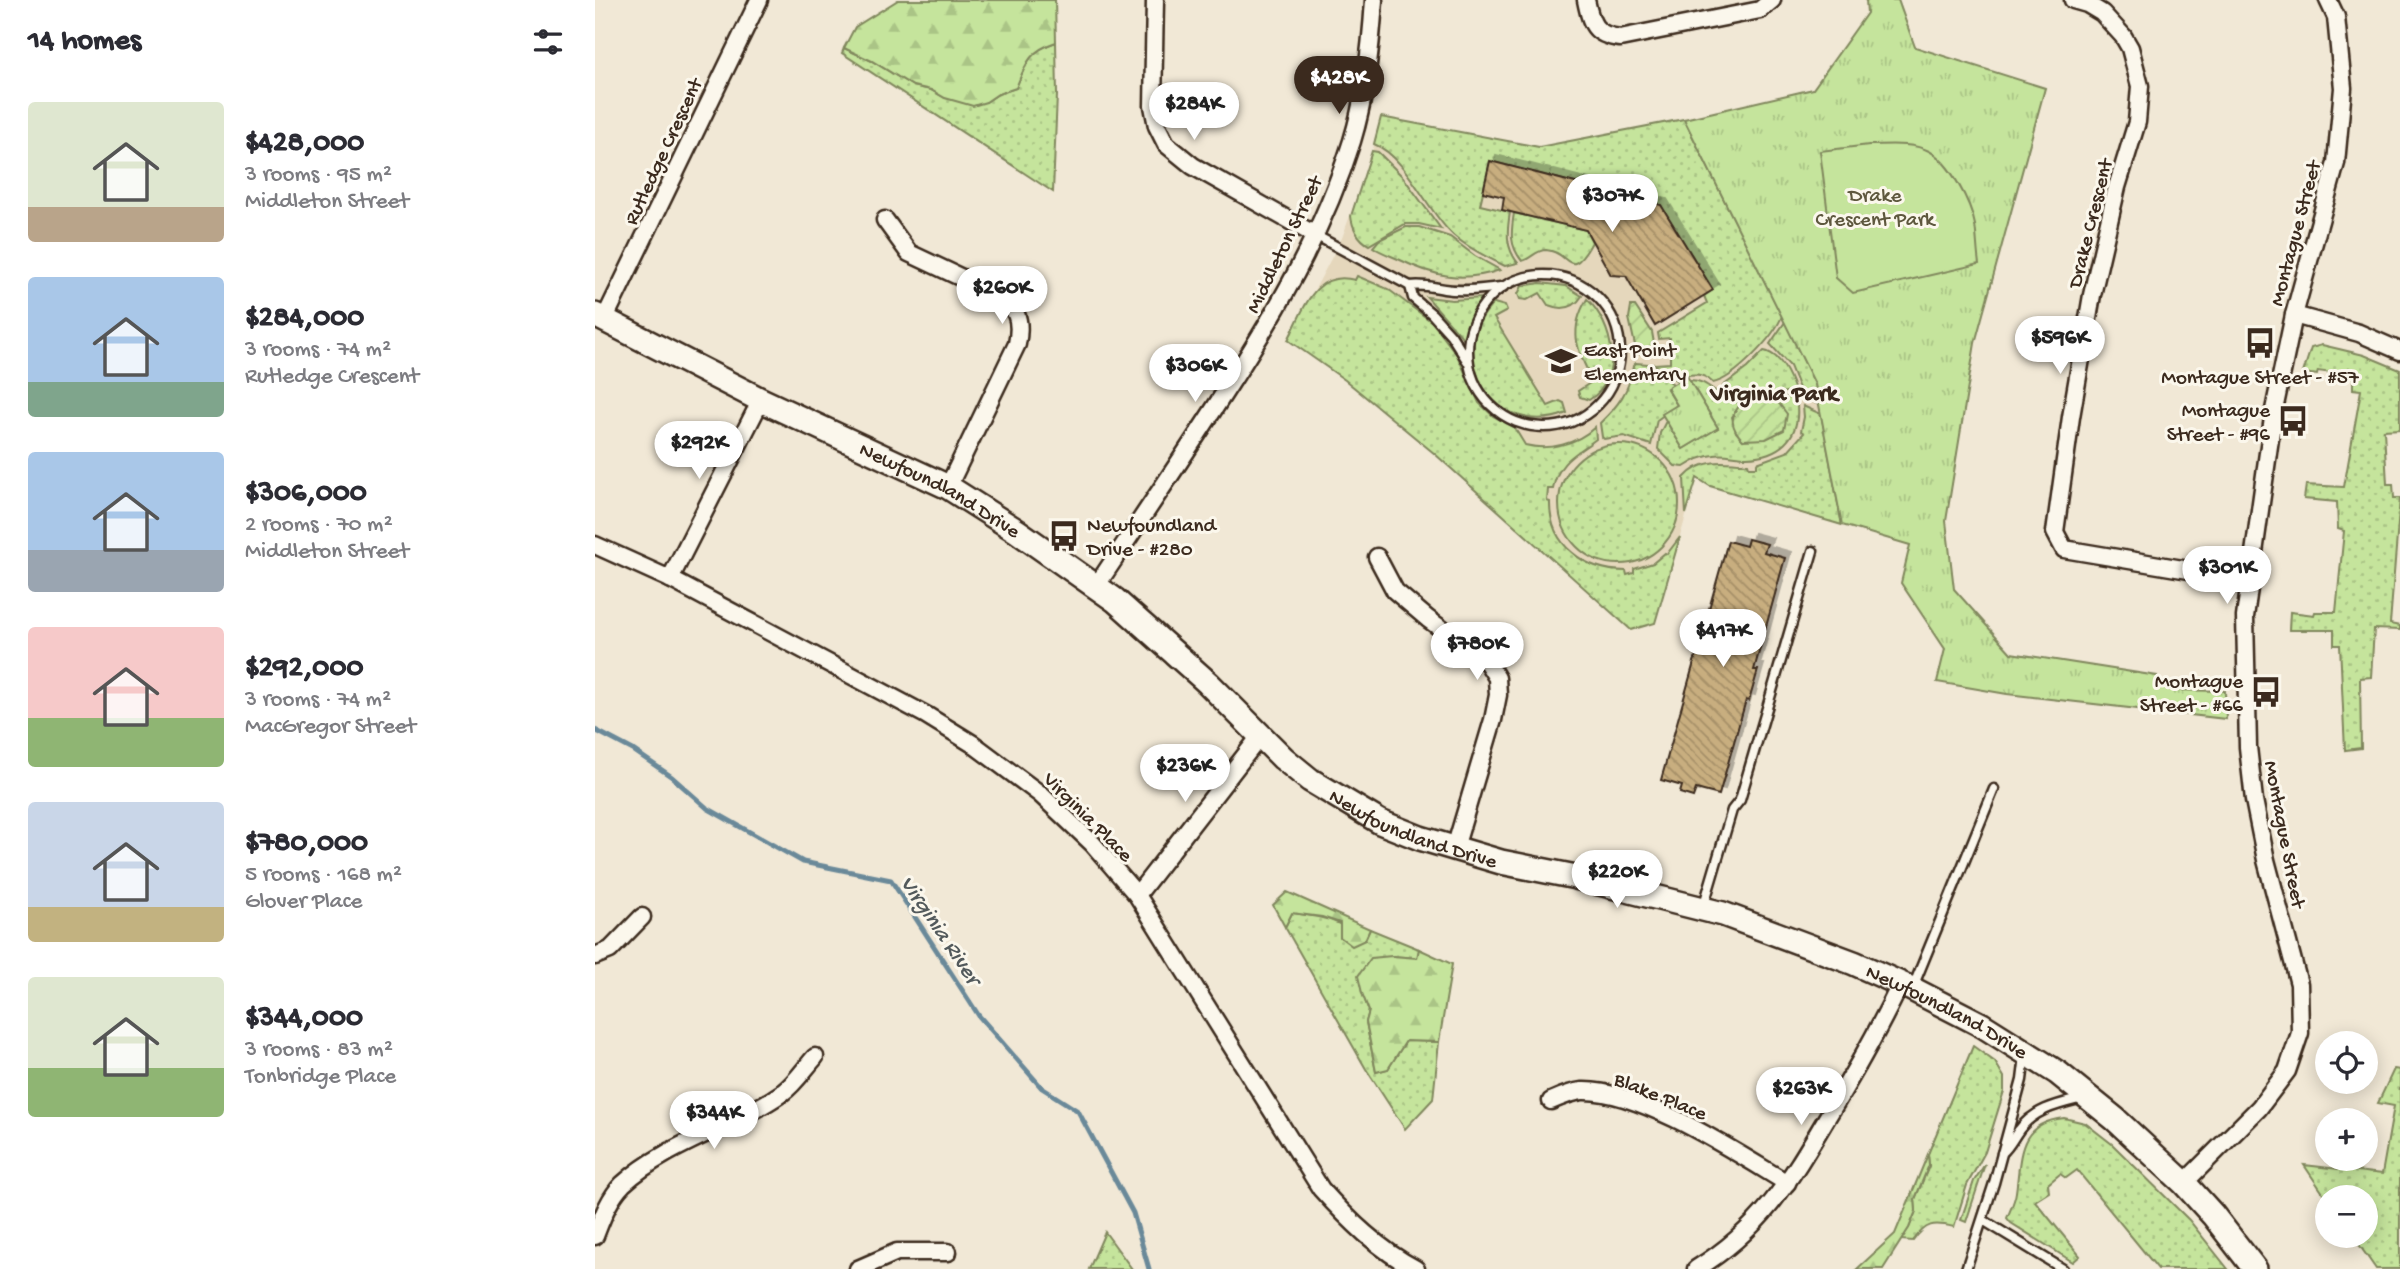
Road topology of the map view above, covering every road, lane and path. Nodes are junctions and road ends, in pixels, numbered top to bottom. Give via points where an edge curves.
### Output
1 (758, 0) edge
2 (1155, 0) edge
3 (1374, 0) edge
4 (1586, 0) edge
5 (1772, 0) edge
6 (2073, 0) edge
7 (2328, 0) edge
8 (885, 220) dead end
9 (1315, 235) junction
10 (1410, 286) junction
11 (1502, 287) junction
12 (2294, 315) junction
13 (599, 317) edge
14 (2400, 351) edge
15 (1468, 362) junction
16 (761, 400) junction
17 (948, 487) junction
18 (595, 545) edge
19 (1813, 551) dead end
20 (1377, 557) dead end
21 (670, 579) junction
22 (2248, 580) junction
23 (1097, 586) junction
24 (1261, 735) junction
25 (1994, 789) dead end
26 (1455, 848) junction
27 (1137, 895) junction
28 (1703, 908) junction
29 (642, 917) dead end
30 (595, 956) edge
31 (1906, 986) junction
32 (2026, 1053) junction
33 (815, 1057) dead end
34 (2089, 1096) junction
35 (1551, 1101) dead end
36 (2002, 1153) junction
37 (1787, 1183) junction
38 (2184, 1183) junction
39 (1983, 1220) junction
40 (595, 1236) edge
41 (948, 1252) dead end
42 (858, 1269) edge
43 (1416, 1269) edge
44 (1696, 1269) edge
45 (1966, 1269) edge
46 (2063, 1269) edge
47 (2255, 1269) edge

1 - 13 street, Rutledge Crescent
2 - 9 street via 1153,106 1166,144 1193,166
3 - 9 street, Middleton Street via 1368,64 1352,139
4 - 5 street via 1594,27 1604,36 1620,38 1760,10
6 - 22 street, Drake Crescent via 2102,13 2127,42 2137,68 2139,104 2092,295 2055,532 2064,549
7 - 12 street, Montague Street via 2336,18 2343,88 2336,163
8 - 17 street via 909,253 996,293 1009,302 1020,320 1017,344
9 - 10 lane
9 - 23 street, Middleton Street via 1268,324
10 - 11 lane
10 - 15 lane via 1413,298 1451,335
11 - 15 lane via 1475,322
11 - 15 lane via 1525,276 1555,276 1570,279 1605,306 1622,348 1615,380 1596,407 1565,423 1542,428 1518,424 1484,402
12 - 14 street via 2359,333
12 - 22 street, Montague Street
13 - 16 street, Newfoundland Drive
16 - 17 street, Newfoundland Drive
16 - 21 street
17 - 23 street, Newfoundland Drive
18 - 21 street, Virginia Place
19 - 28 lane via 1740,800
20 - 26 street via 1395,591 1487,662 1496,678 1493,720
21 - 27 street, Virginia Place via 973,744 1066,818
22 - 38 street, Montague Street via 2247,734 2253,800 2299,985 2299,1033 2287,1071 2259,1108
23 - 24 street, Newfoundland Drive via 1182,658
24 - 26 street, Newfoundland Drive via 1336,797 1380,822
24 - 27 street
25 - 31 lane
26 - 28 street, Newfoundland Drive
27 - 43 street, Virginia Place via 1321,1189 1370,1239
28 - 31 street, Newfoundland Drive
29 - 30 street via 610,950
31 - 32 street, Newfoundland Drive
31 - 37 street
32 - 34 street, Newfoundland Drive
32 - 36 lane
33 - 40 street via 784,1092 672,1152 622,1185
34 - 36 lane via 2039,1112 2025,1122
34 - 38 street, Newfoundland Drive
35 - 37 street, Blake Place via 1580,1091 1613,1094 1671,1117
36 - 39 lane
37 - 44 street via 1750,1229
38 - 47 street, Newfoundland Drive
39 - 45 lane
39 - 46 lane
41 - 42 street via 897,1252

